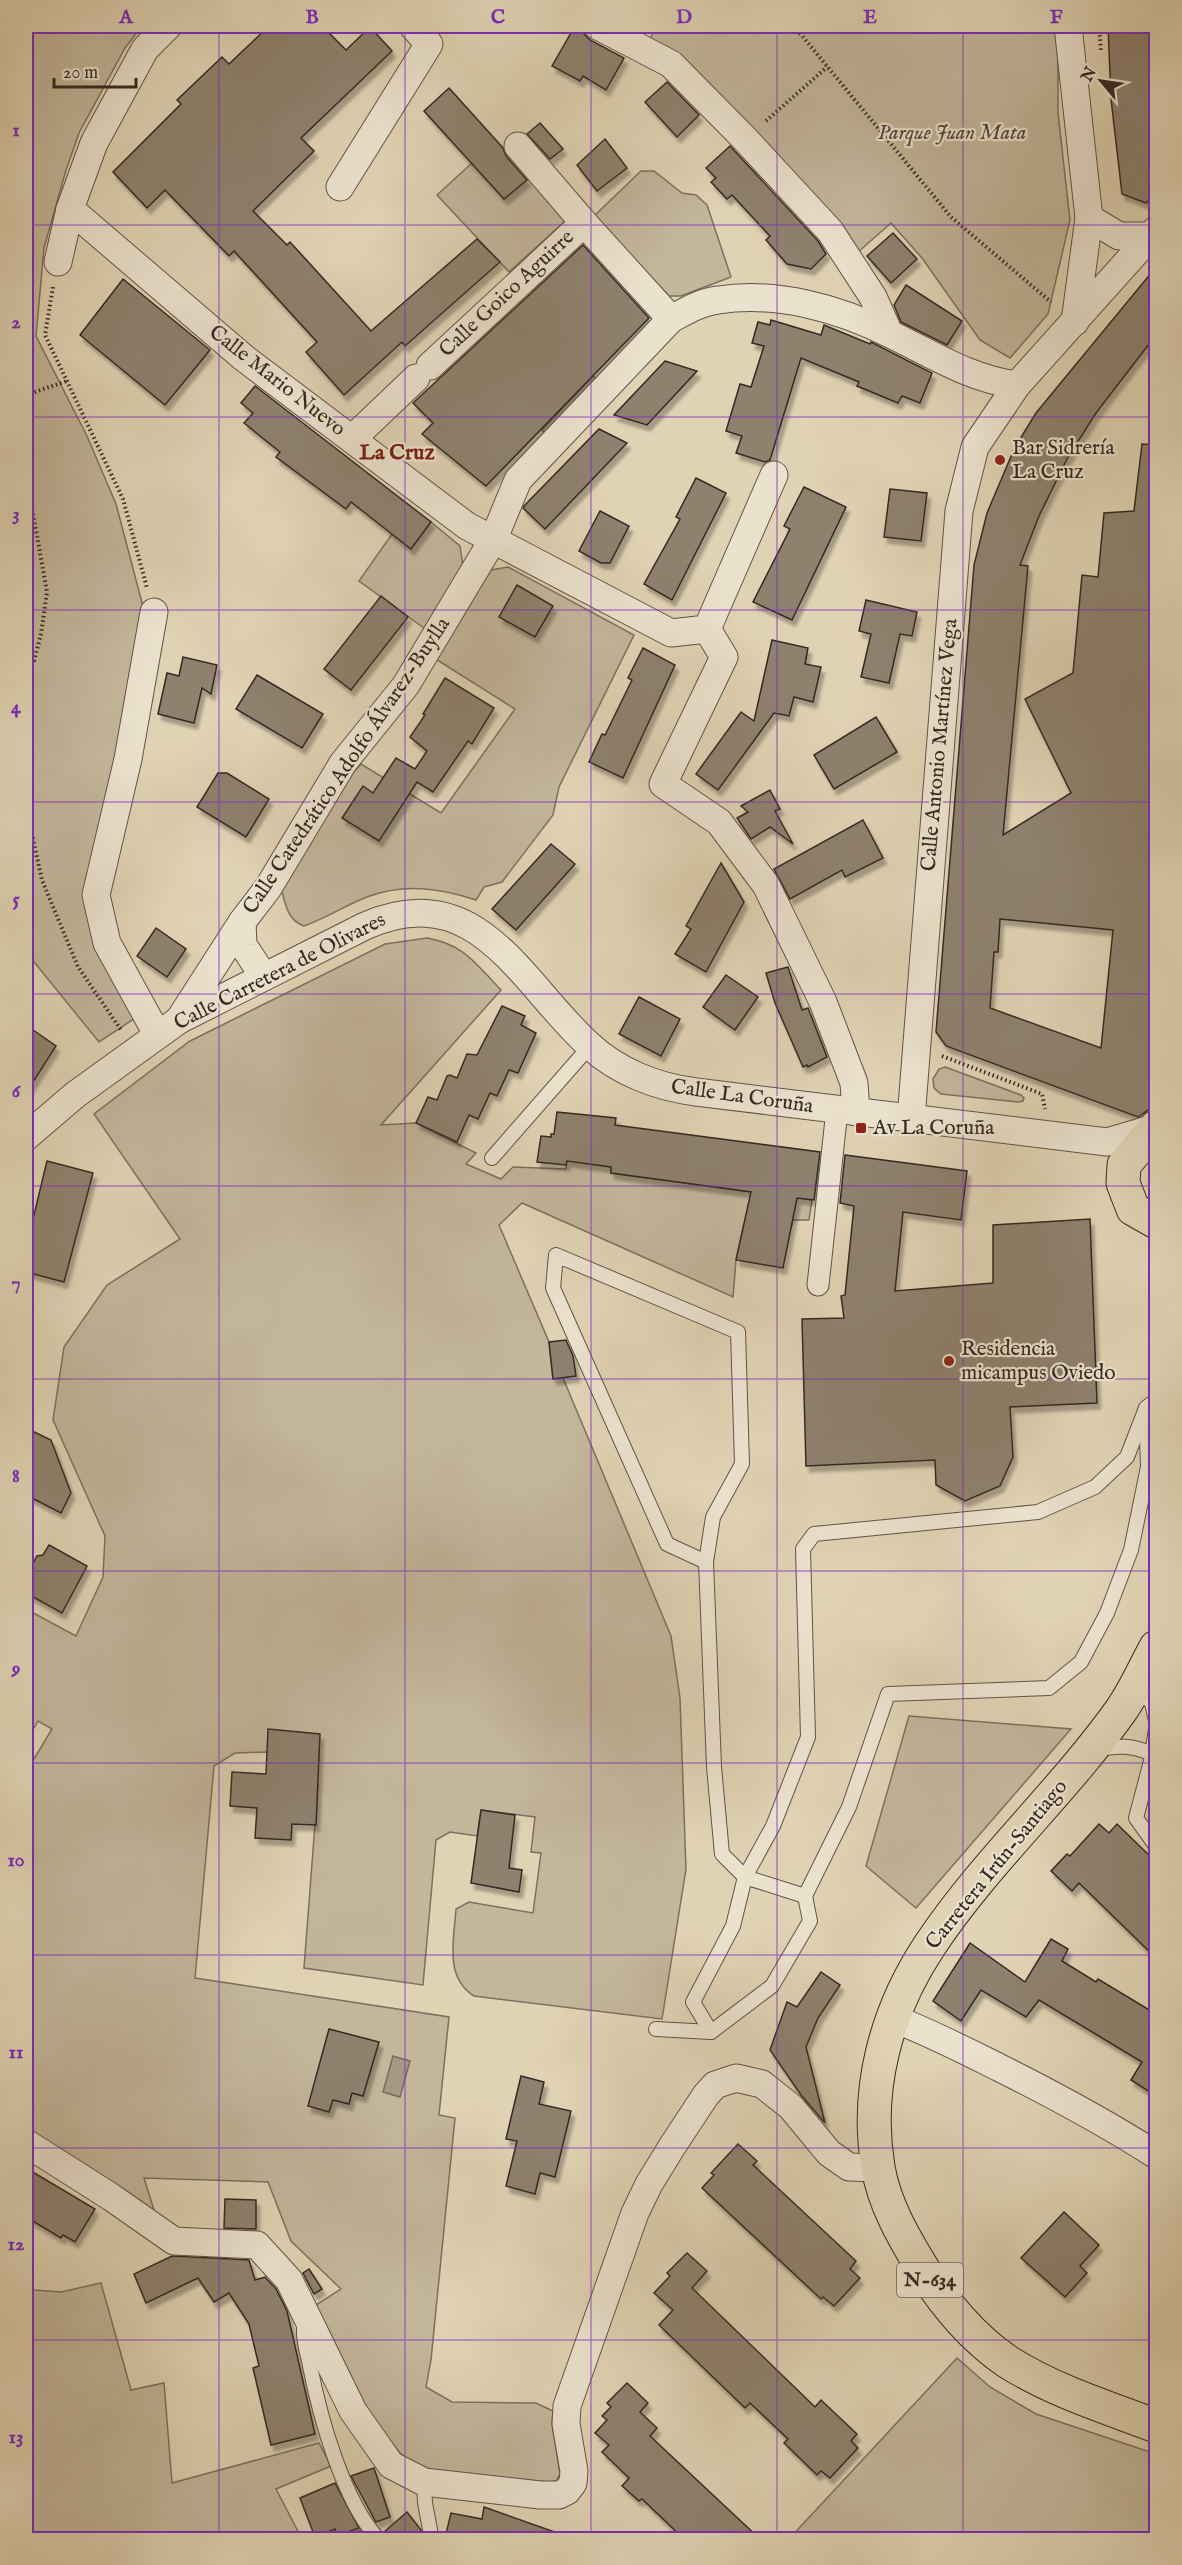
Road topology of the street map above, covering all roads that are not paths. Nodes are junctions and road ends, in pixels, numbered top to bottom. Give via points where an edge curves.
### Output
1 (168, 26) edge
2 (412, 26) edge
3 (598, 26) edge
4 (1068, 26) edge
5 (518, 146) dead end
6 (340, 187) dead end
7 (70, 209) junction
8 (1089, 218) junction
9 (584, 223) junction
10 (1154, 233) edge
11 (58, 262) road end
12 (671, 319) junction
13 (1074, 322) junction
14 (889, 333) junction
15 (1017, 385) junction
16 (352, 439) junction
17 (774, 475) dead end
18 (494, 538) junction
19 (154, 612) road end
20 (707, 629) junction
21 (242, 922) junction
22 (264, 977) junction
23 (168, 1027) junction
24 (590, 1046) junction
25 (846, 1111) junction
26 (910, 1119) junction
27 (1156, 1128) edge
28 (26, 1137) edge
29 (1116, 1153) junction
30 (492, 1158) dead end
31 (1156, 1222) edge
32 (818, 1285) dead end
33 (1151, 1404) edge
34 (706, 1562) junction
35 (1156, 1647) edge
36 (1135, 1686) junction
37 (1156, 1721) edge
38 (1156, 1729) edge
39 (1087, 1753) junction
40 (1152, 1754) junction
41 (1156, 1846) edge
42 (745, 1877) junction
43 (805, 1896) junction
44 (892, 2019) junction
45 (656, 2029) dead end
46 (711, 2032) junction
47 (26, 2143) edge
48 (1156, 2155) edge
49 (878, 2168) junction
50 (306, 2314) junction
51 (1156, 2426) edge
52 (424, 2482) junction
53 (434, 2539) edge
54 (379, 2540) edge

1 - 7 street via 145,50 120,94 94,143
2 - 6 street via 429,44
3 - 14 street via 671,64 745,139 830,231 873,297
4 - 8 street
5 - 9 street
7 - 11 street
7 - 16 street, Calle Mario Nuevo via 244,358
8 - 10 street via 1119,236
8 - 13 street
9 - 12 street
9 - 16 street, Calle Goico Aguirre
10 - 13 street
12 - 14 street, Calle Catedrático Adolfo Álvarez-Buylla via 716,300 754,298 815,306
12 - 18 street, Calle Catedrático Adolfo Álvarez-Buylla via 518,480
13 - 15 street
14 - 15 street, Calle Catedrático Adolfo Álvarez-Buylla via 970,374
15 - 26 street, Calle Antonio Martínez Vega via 975,447 959,511
16 - 18 street, Calle Mario Nuevo via 467,526
17 - 20 street
18 - 20 street, Calle Mario Nuevo via 671,633
18 - 21 street, Calle Catedrático Adolfo Álvarez-Buylla via 406,685 343,764 268,888
19 - 23 street via 128,759 96,895 107,943
20 - 25 street via 724,657 663,784 719,822 766,885 823,1002 854,1083
21 - 22 street via 243,945
21 - 23 street, Calle Catedrático Adolfo Álvarez-Buylla
22 - 23 street, Calle Carretera de Olivares
22 - 24 street, Calle Carretera de Olivares via 385,917 417,911 435,913 476,929 497,947
23 - 28 street, Calle Carretera de Olivares via 75,1095
24 - 25 street, Calle La Coruña via 638,1077 674,1089
24 - 30 lane
25 - 26 street, Calle La Coruña
25 - 32 street, Calle La Coruña
26 - 29 street, Calle La Coruña
27 - 29 highway
29 - 31 highway via 1133,1209
33 - 42 lane via 1121,1463 1095,1487 1038,1512 814,1534 803,1549 808,1737 773,1826
33 - 43 lane via 1149,1467 1131,1550 1107,1613 1081,1662 1049,1688 888,1695 849,1807
34 - 34 lane via 713,1517 742,1464 738,1332 556,1254 553,1288 667,1544
34 - 42 lane via 714,1767 722,1854
35 - 36 highway, Carretera Irún-Santiago / N-634
36 - 37 lane via 1152,1703
36 - 39 highway, Carretera Irún-Santiago / N-634
38 - 40 lane
39 - 40 lane via 1116,1746 1139,1748
39 - 44 highway, Carretera Irún-Santiago / N-634 via 954,1912 916,1968
40 - 41 lane via 1136,1818
42 - 43 lane
42 - 46 lane via 733,1926 693,2002
43 - 46 lane via 810,1921 772,1986
44 - 48 street via 925,2030 1035,2085
44 - 49 highway, Carretera Irún-Santiago / N-634 via 875,2088
45 - 46 lane
47 - 50 street via 174,2241 257,2245 289,2280
49 - 51 highway, Carretera Irún-Santiago / N-634 via 902,2235 939,2295 981,2340 1006,2361 1051,2387
49 - 52 street via 842,2163 822,2146 791,2107 762,2084 736,2078 715,2085 642,2197 598,2314 566,2414 573,2483 559,2495 540,2495
50 - 52 street via 353,2411 391,2466
50 - 54 lane via 304,2334 317,2401 338,2466
52 - 53 lane

